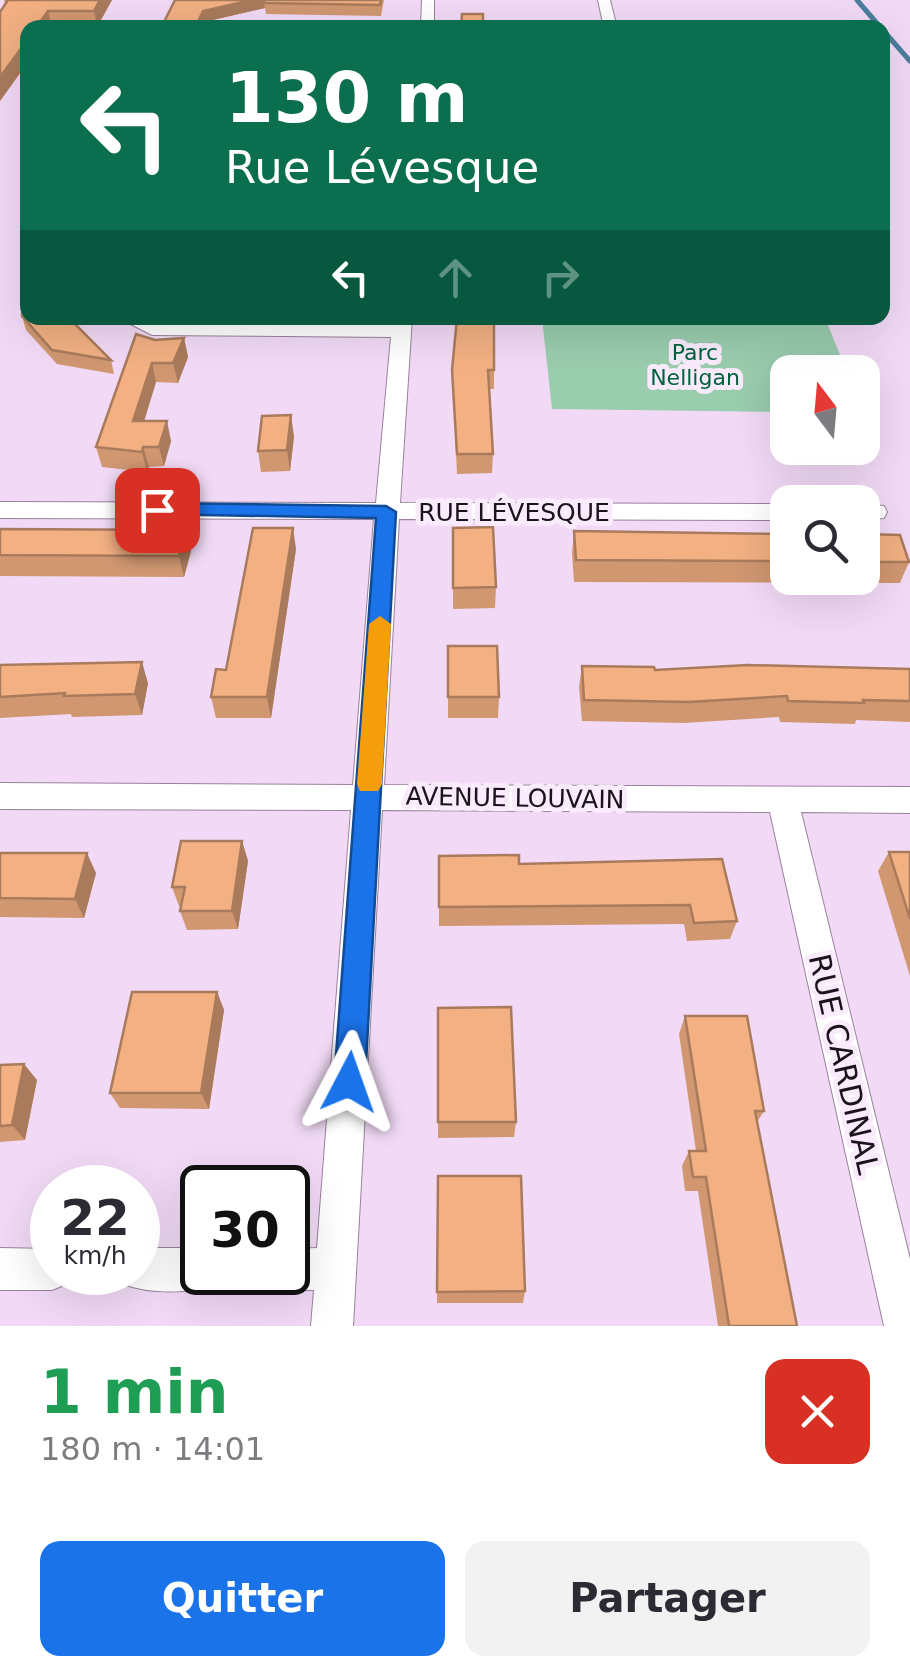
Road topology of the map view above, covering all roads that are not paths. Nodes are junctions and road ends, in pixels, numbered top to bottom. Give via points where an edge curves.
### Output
1 (144, 325) edge
2 (353, 325) edge
3 (403, 325) edge
4 (0, 510) edge
5 (386, 512) junction
6 (770, 512) edge
7 (0, 796) edge
8 (368, 797) junction
9 (910, 800) edge
10 (783, 802) junction
11 (336, 1268) junction
12 (0, 1269) edge
13 (30, 1269) edge
14 (310, 1269) edge
15 (332, 1326) edge
16 (905, 1326) edge

1 - 2 street
3 - 5 street
4 - 5 street, RUE LÉVESQUE
5 - 6 street, RUE LÉVESQUE
5 - 8 street
7 - 8 street, AVENUE LOUVAIN
8 - 10 street, AVENUE LOUVAIN
8 - 11 street
9 - 10 street, AVENUE LOUVAIN
10 - 16 street, RUE CARDINAL
11 - 14 street
11 - 15 street
12 - 13 street

